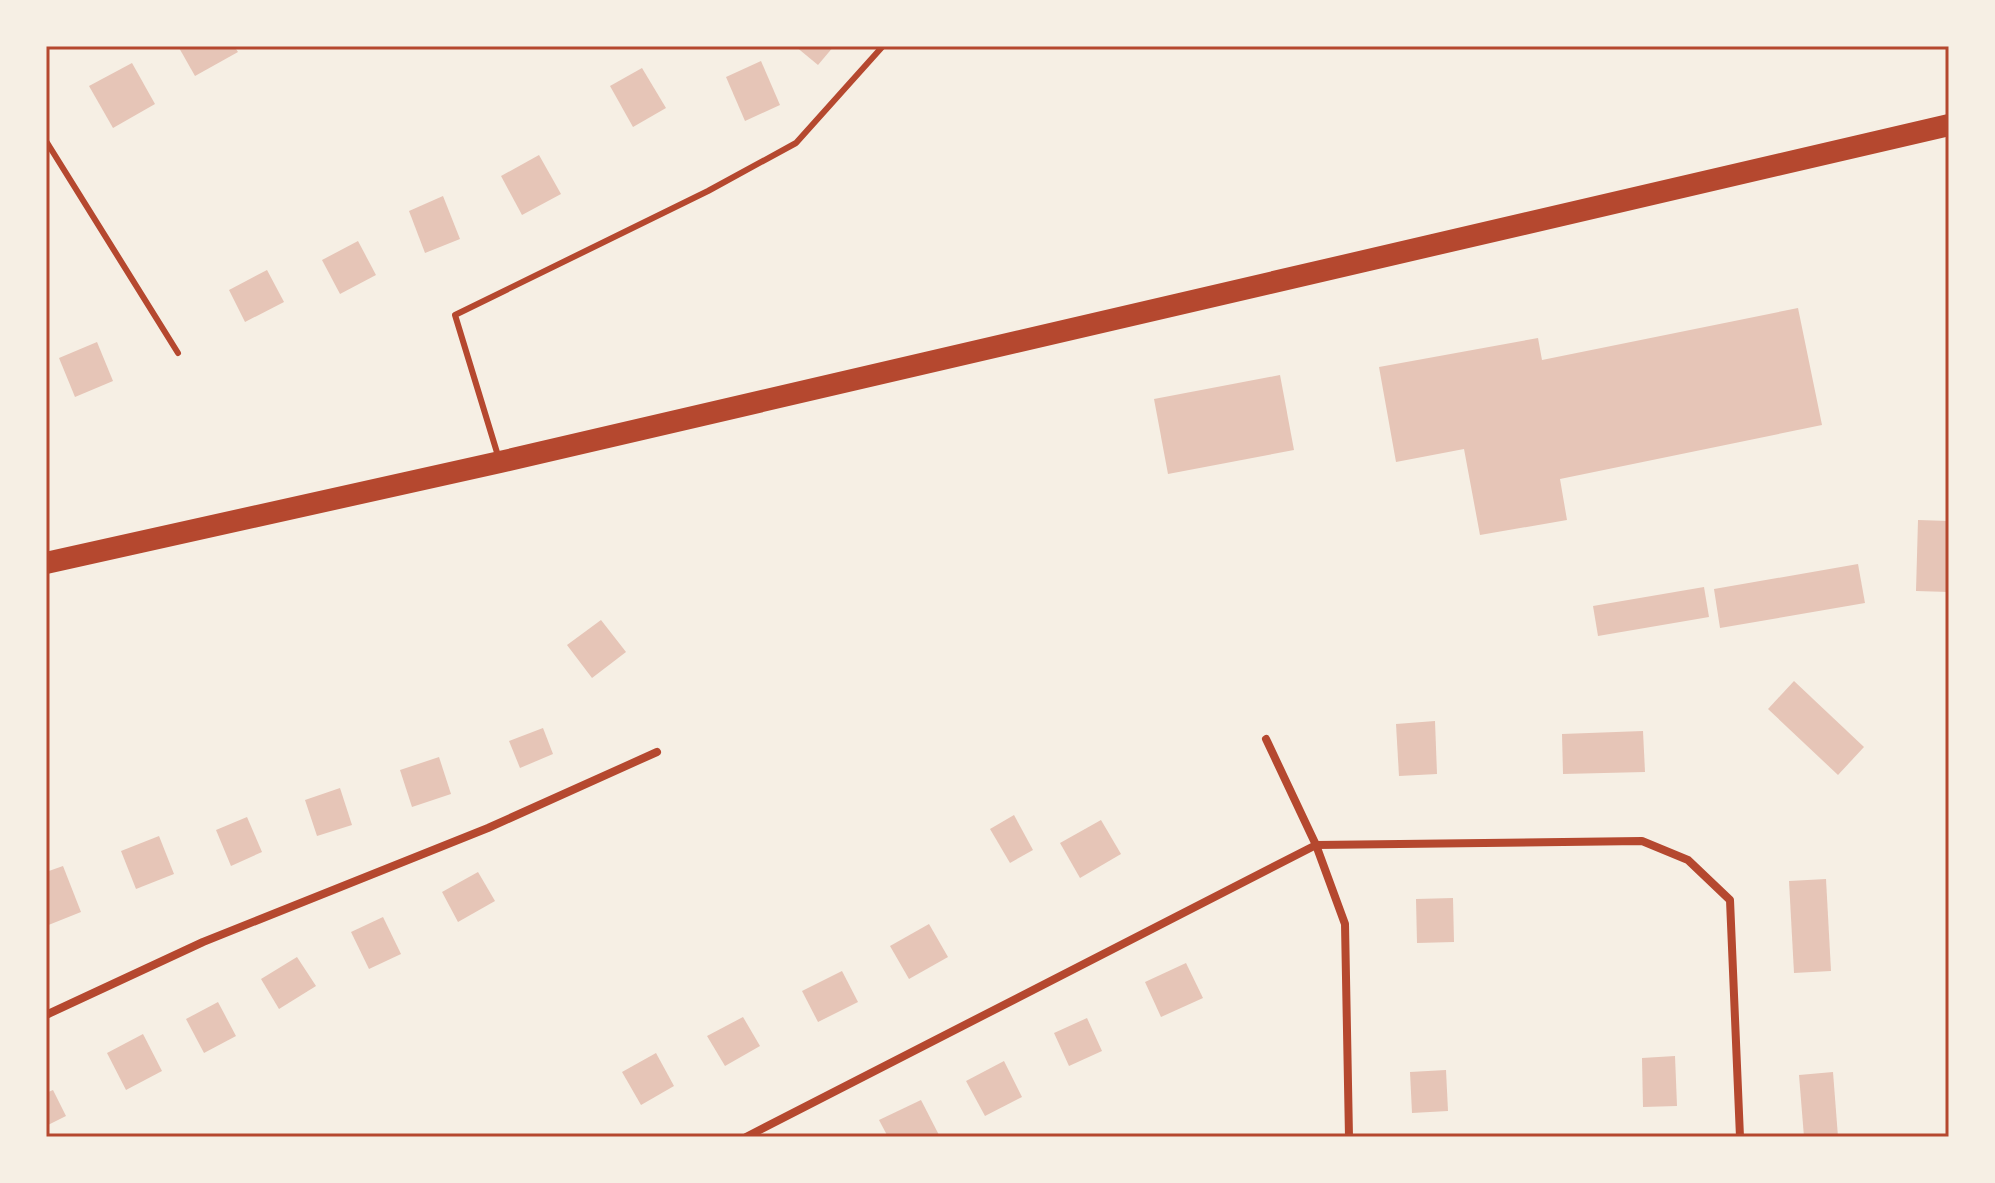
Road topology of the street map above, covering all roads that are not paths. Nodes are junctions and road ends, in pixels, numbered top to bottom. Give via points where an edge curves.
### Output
1 (883, 46) edge
2 (1949, 125) edge
3 (46, 141) edge
4 (178, 353) dead end
5 (500, 462) junction
6 (46, 563) edge
7 (1266, 739) dead end
8 (657, 752) dead end
9 (1316, 845) junction
10 (46, 1015) edge
11 (746, 1137) edge
12 (1349, 1137) edge
13 (1740, 1137) edge

1 - 5 lane via 796,143 455,315
2 - 5 highway
3 - 4 lane
5 - 6 highway
7 - 9 street
8 - 10 street via 488,828 203,942
9 - 11 street
9 - 12 street via 1345,924
9 - 13 street via 1642,841 1688,860 1730,900

